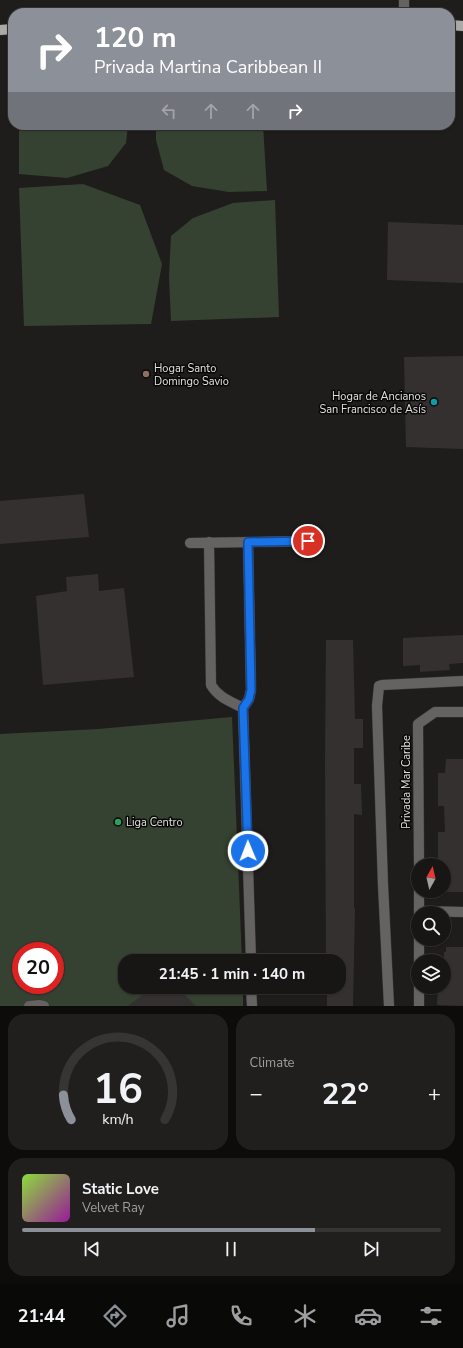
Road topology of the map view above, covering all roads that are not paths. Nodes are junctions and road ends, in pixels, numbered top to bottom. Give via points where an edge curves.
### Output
1 (308, 541) dead end
2 (209, 542) junction
3 (248, 542) junction
4 (190, 543) dead end
5 (463, 681) edge
6 (243, 708) junction
7 (463, 712) edge
8 (419, 858) edge
9 (451, 912) edge
10 (463, 912) edge
11 (251, 954) edge
12 (251, 994) edge
13 (419, 994) edge
14 (29, 1006) edge
15 (44, 1006) edge
16 (252, 1006) edge
17 (389, 1006) edge
18 (419, 1006) edge

1 - 3 street
2 - 3 street
2 - 4 street
2 - 6 street via 211,685 223,698
3 - 6 street via 251,690
5 - 17 street via 379,686 377,706
6 - 11 street
7 - 8 street, Privada Mar Caribe via 435,712 418,724
9 - 10 street
12 - 16 street
13 - 18 street
14 - 15 street

